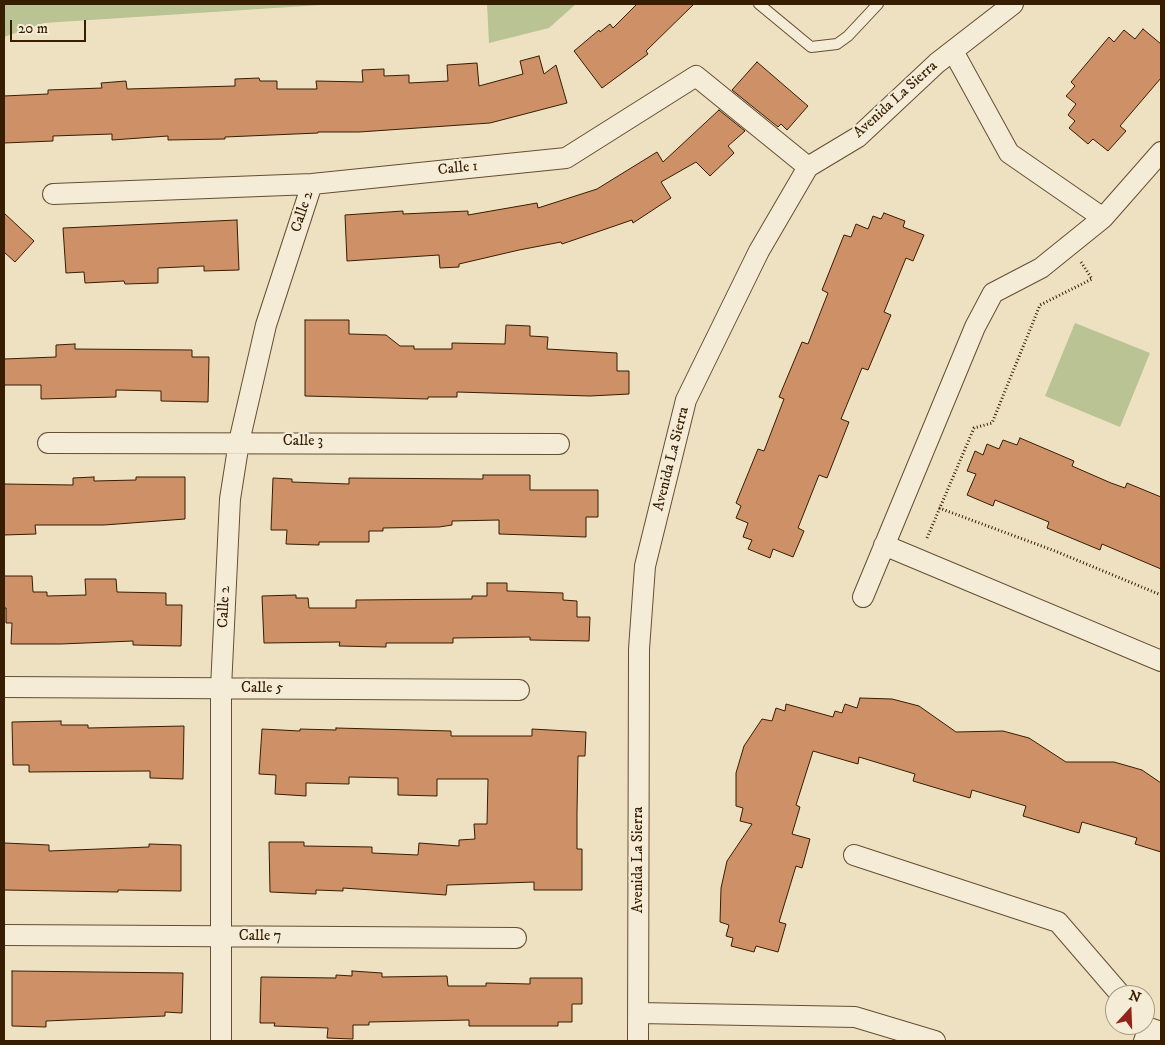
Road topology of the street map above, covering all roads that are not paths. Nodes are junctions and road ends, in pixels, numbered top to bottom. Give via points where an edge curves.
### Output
1 (760, 4) edge
2 (878, 4) edge
3 (1012, 4) edge
4 (953, 50) junction
5 (1161, 152) edge
6 (808, 167) junction
7 (312, 184) junction
8 (53, 194) dead end
9 (1103, 218) junction
10 (239, 442) junction
11 (48, 443) dead end
12 (558, 444) dead end
13 (884, 545) junction
14 (863, 596) dead end
15 (1161, 661) edge
16 (4, 687) edge
17 (221, 688) junction
18 (519, 690) dead end
19 (854, 855) dead end
20 (4, 935) edge
21 (221, 937) junction
22 (516, 938) dead end
23 (1112, 985) edge
24 (639, 1013) junction
25 (221, 1041) edge
26 (638, 1041) edge
27 (935, 1041) edge

1 - 2 lane via 811,47 837,44
3 - 4 street, Avenida La Sierra
4 - 6 street, Avenida La Sierra via 858,137
4 - 9 street via 1009,153
5 - 9 street
6 - 7 street, Calle 1 via 696,76 566,158
6 - 24 street, Avenida La Sierra via 759,251 686,400 645,566 639,649
7 - 8 street, Calle 1
7 - 10 street, Calle 2 via 266,325
9 - 13 street via 1041,268 993,293 975,327
10 - 11 street, Calle 3
10 - 12 street, Calle 3
10 - 17 street, Calle 2 via 230,499
13 - 14 street
13 - 15 street
16 - 17 street, Calle 5
17 - 18 street, Calle 5
17 - 21 street, Calle 2
19 - 23 street via 1058,922
20 - 21 street, Calle 7
21 - 22 street, Calle 7
21 - 25 street, Calle 2
24 - 26 street, Avenida La Sierra
24 - 27 street via 855,1017

